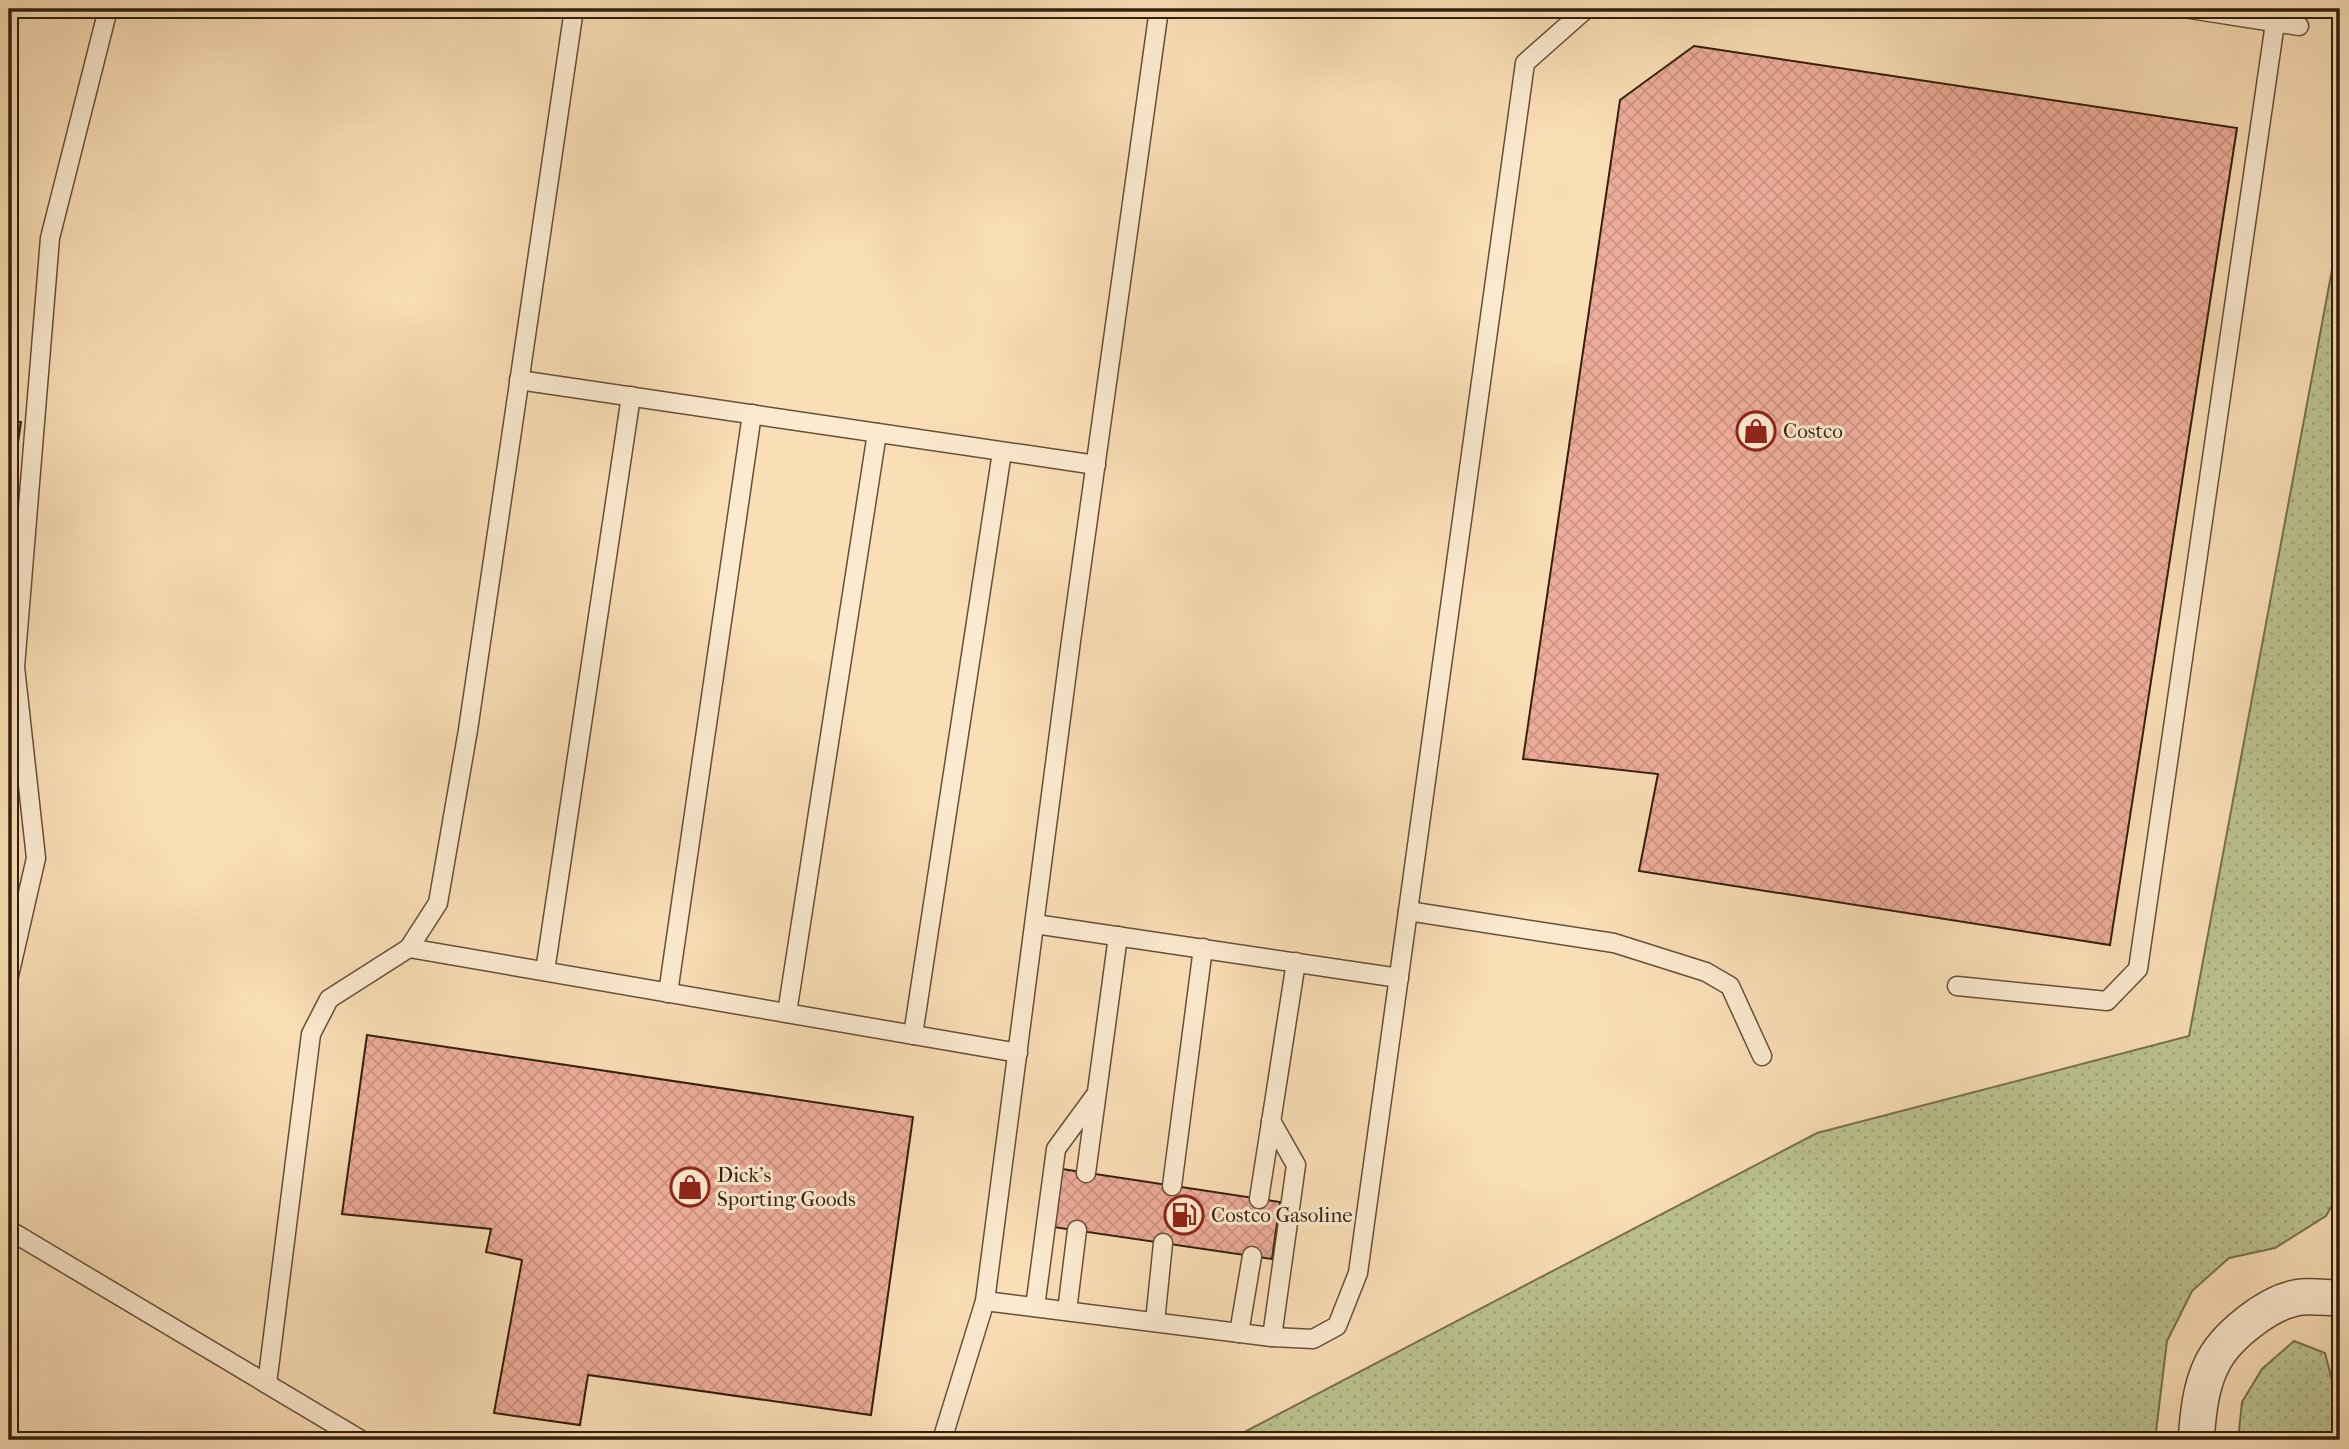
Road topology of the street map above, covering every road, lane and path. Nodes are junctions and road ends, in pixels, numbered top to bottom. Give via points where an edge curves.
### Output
1 (108, 9) edge
2 (574, 9) edge
3 (1159, 9) edge
4 (1586, 9) edge
5 (2190, 9) edge
6 (2275, 23) junction
7 (2299, 26) dead end
8 (519, 380) junction
9 (631, 396) junction
10 (752, 414) junction
11 (877, 433) junction
12 (1002, 452) junction
13 (1096, 466) junction
14 (1408, 911) junction
15 (1035, 924) junction
16 (1118, 936) junction
17 (409, 948) junction
18 (1203, 948) junction
19 (1296, 962) junction
20 (545, 971) junction
21 (9, 976) edge
22 (1399, 978) junction
23 (1957, 986) dead end
24 (668, 993) junction
25 (786, 1013) junction
26 (913, 1035) junction
27 (1018, 1053) junction
28 (1762, 1056) dead end
29 (1096, 1094) junction
30 (1271, 1121) junction
31 (1086, 1173) dead end
32 (1172, 1186) dead end
33 (1259, 1199) dead end
34 (9, 1230) edge
35 (1077, 1230) dead end
36 (1163, 1243) dead end
37 (1252, 1256) dead end
38 (2340, 1298) edge
39 (985, 1301) junction
40 (1035, 1307) junction
41 (1067, 1311) junction
42 (1155, 1322) junction
43 (1239, 1333) junction
44 (1272, 1337) junction
45 (267, 1384) junction
46 (361, 1440) edge
47 (942, 1440) edge
48 (2196, 1440) edge

1 - 21 lane via 50,238 15,667 36,858
2 - 8 lane
3 - 13 lane
4 - 14 lane via 1525,63
5 - 6 lane
6 - 7 lane
6 - 23 lane via 2138,969 2106,1001
8 - 9 lane
8 - 17 lane via 438,903
9 - 10 lane
9 - 20 lane
10 - 11 lane
10 - 24 lane
11 - 12 lane
11 - 25 lane
12 - 13 lane
12 - 26 lane
13 - 15 lane
14 - 22 lane
14 - 28 lane via 1614,943 1706,972 1730,986
15 - 16 lane
15 - 27 lane
16 - 18 lane
16 - 29 lane
17 - 20 lane
17 - 45 lane via 329,999 311,1034
18 - 19 lane
18 - 32 lane
19 - 22 lane
19 - 30 lane
20 - 24 lane
22 - 44 lane via 1358,1273 1337,1326 1313,1339
24 - 25 lane
25 - 26 lane
26 - 27 lane
27 - 39 lane
29 - 31 lane
29 - 40 lane via 1056,1149
30 - 33 lane
30 - 44 lane via 1296,1165
34 - 45 lane
35 - 41 lane
36 - 42 lane
37 - 43 lane
38 - 48 street via 2301,1297 2266,1310 2234,1333 2211,1366
39 - 40 lane
39 - 47 lane
40 - 41 lane
41 - 42 lane
42 - 43 lane
43 - 44 lane
45 - 46 lane

